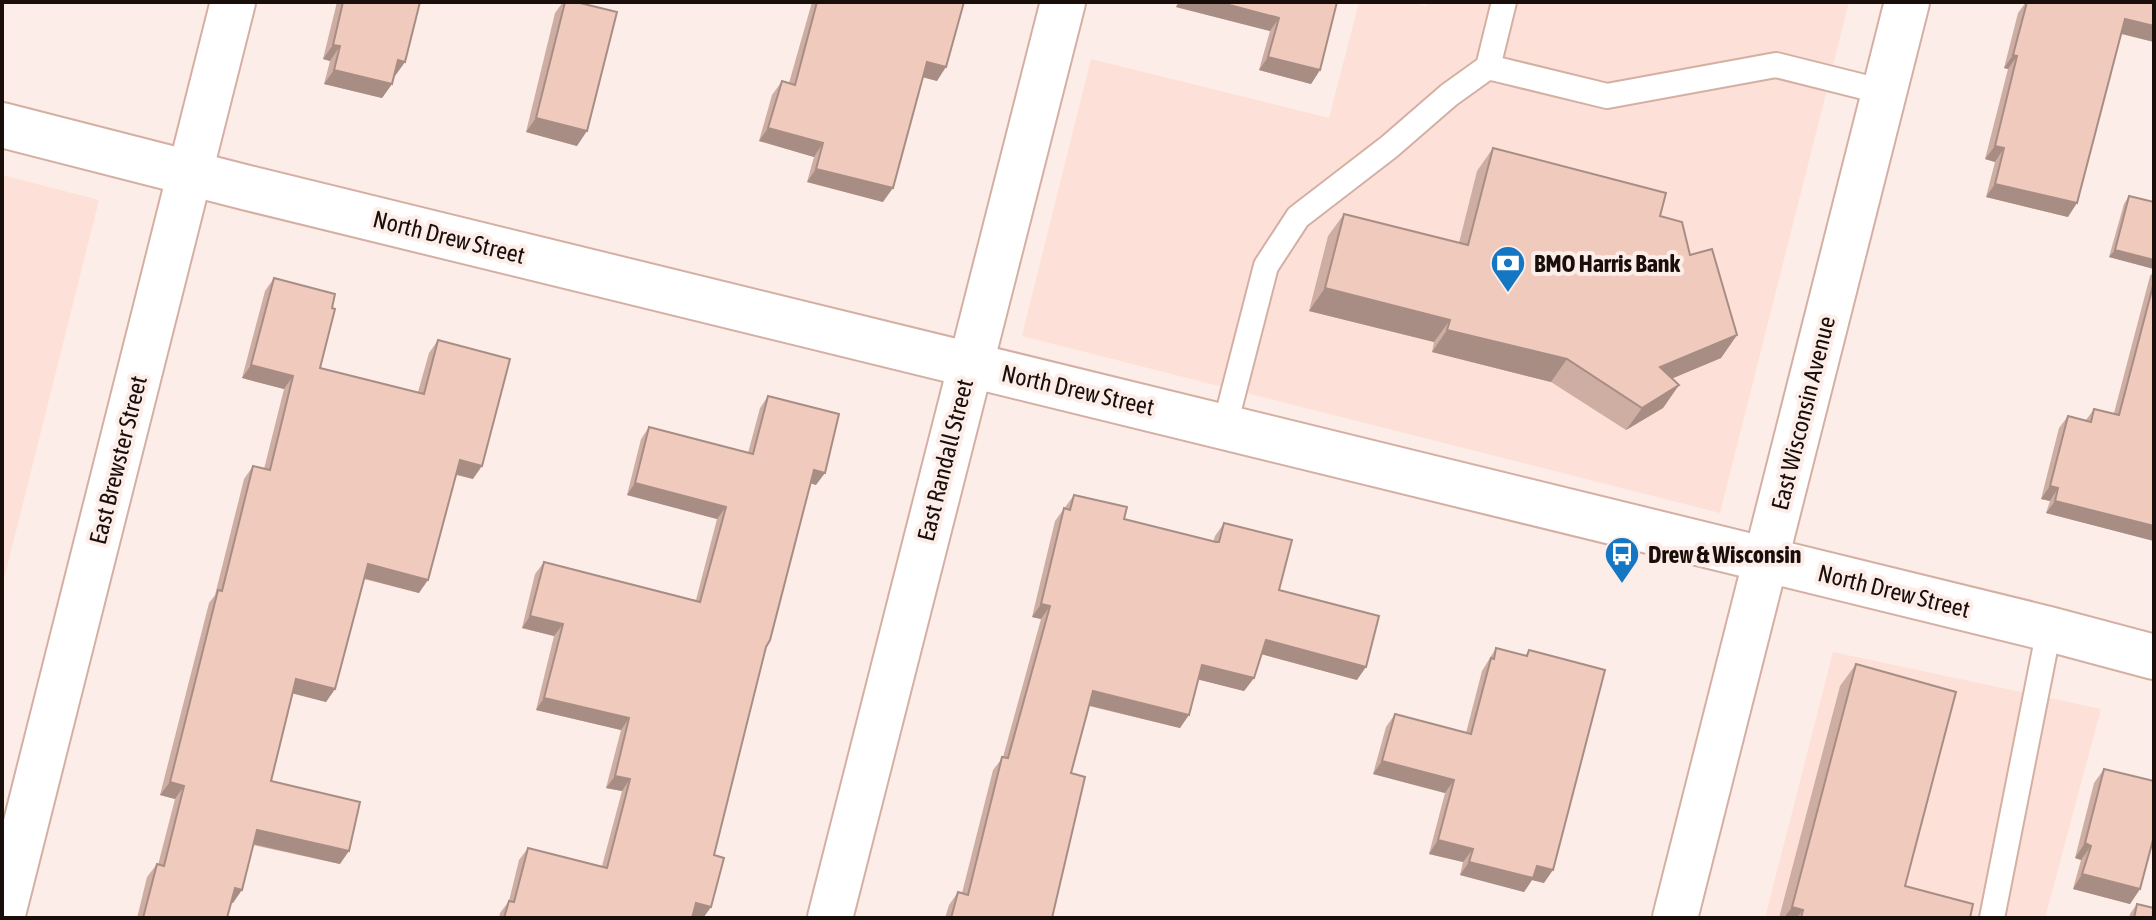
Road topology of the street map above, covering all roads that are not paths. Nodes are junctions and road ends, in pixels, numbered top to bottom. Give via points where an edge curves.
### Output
1 (233, 2) edge
2 (1063, 2) edge
3 (1504, 2) edge
4 (1907, 2) edge
5 (1488, 67) junction
6 (1884, 92) junction
7 (2, 125) edge
8 (191, 174) junction
9 (969, 364) junction
10 (1225, 425) junction
11 (1766, 560) junction
12 (2049, 629) junction
13 (2154, 657) edge
14 (2, 918) edge
15 (830, 918) edge
16 (1675, 918) edge
17 (1992, 918) edge

1 - 8 street, East Brewster Street
2 - 9 street, East Randall Street
3 - 5 lane
4 - 6 street, East Wisconsin Avenue
5 - 6 lane via 1607,96 1776,65
5 - 10 lane via 1298,217 1266,266
6 - 11 street, East Wisconsin Avenue
7 - 8 street, North Drew Street
8 - 9 street, North Drew Street
8 - 14 street, East Brewster Street
9 - 10 street, North Drew Street
9 - 15 street, East Randall Street
10 - 11 street, North Drew Street
11 - 12 street, North Drew Street
11 - 16 street, East Wisconsin Avenue
12 - 13 street, North Drew Street
12 - 17 lane

